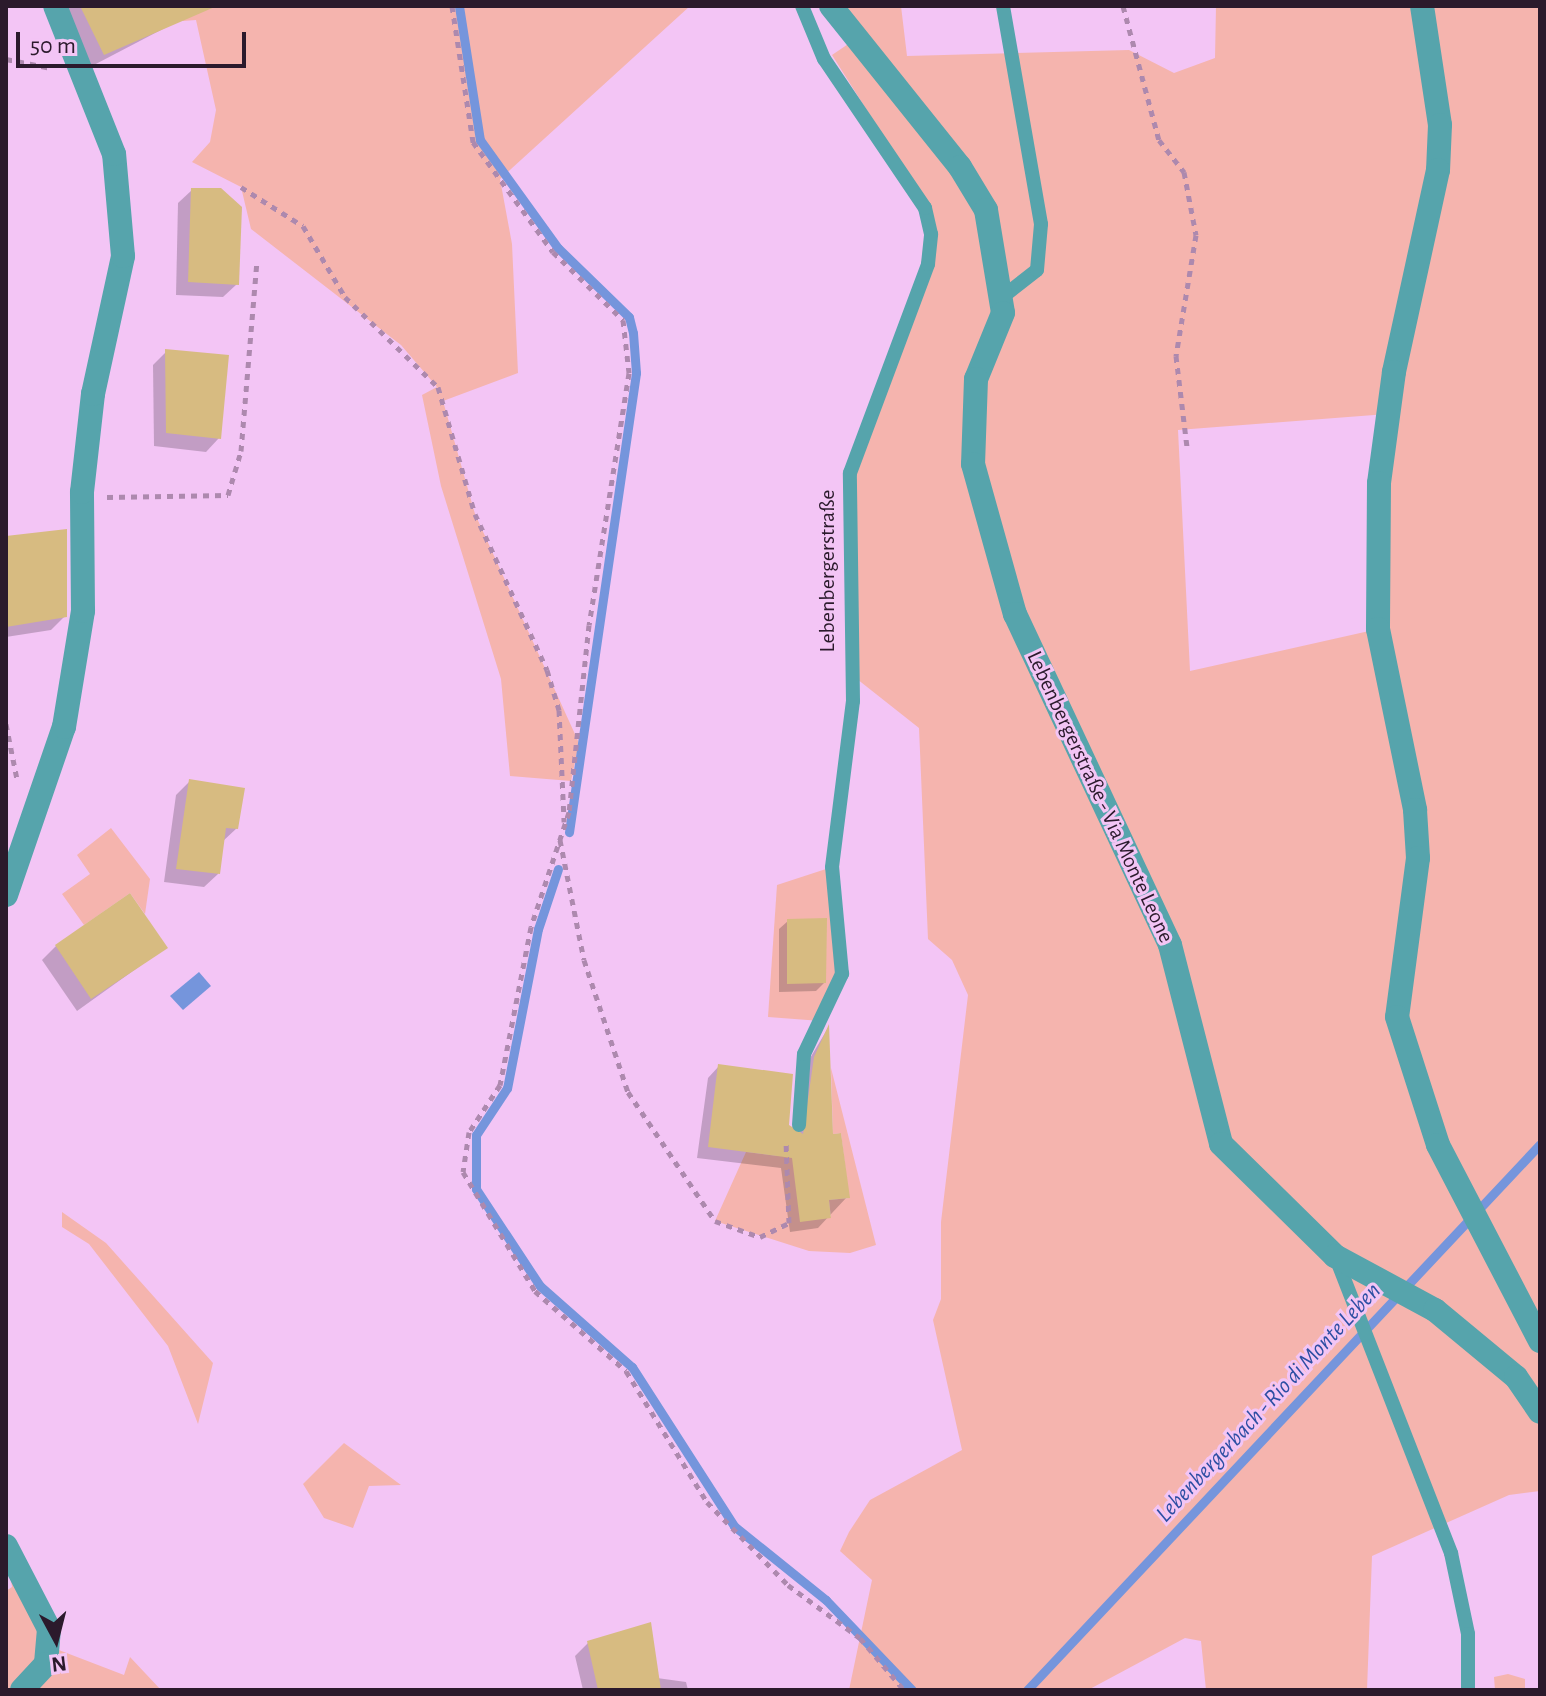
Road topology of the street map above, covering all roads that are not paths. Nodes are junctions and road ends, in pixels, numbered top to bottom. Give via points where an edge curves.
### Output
1 (55, 6) edge
2 (802, 6) edge
3 (831, 6) edge
4 (1003, 6) edge
5 (1422, 6) edge
6 (1000, 299) junction
7 (6, 895) edge
8 (799, 1125) road end
9 (1335, 1256) junction
10 (1540, 1341) edge
11 (1540, 1412) edge
12 (6, 1546) edge
13 (22, 1690) edge
14 (1468, 1690) edge

1 - 7 street via 76,73 114,154 123,256 93,394 82,492 83,611 63,737
2 - 8 lane, Lebenbergerstraße via 824,59 925,208 931,234 928,264 850,473 853,701 832,867 842,974 804,1054
3 - 6 street, Lebenbergerstraße - Via Monte Leone via 960,167 986,210
4 - 6 lane via 1041,224 1037,270 1026,285
5 - 10 street via 1440,125 1438,170 1394,372 1379,483 1378,629 1415,810 1418,858 1397,1017 1438,1145
6 - 9 street, Lebenbergerstraße - Via Monte Leone via 998,333 974,393 973,464 1015,614 1170,945 1221,1144
9 - 11 street, Lebenbergerstraße - Via Monte Leone via 1435,1310 1516,1377
9 - 14 lane, Lebenbergerstraße - Via Monte Leone via 1451,1553 1468,1634
12 - 13 street via 49,1629 46,1664

